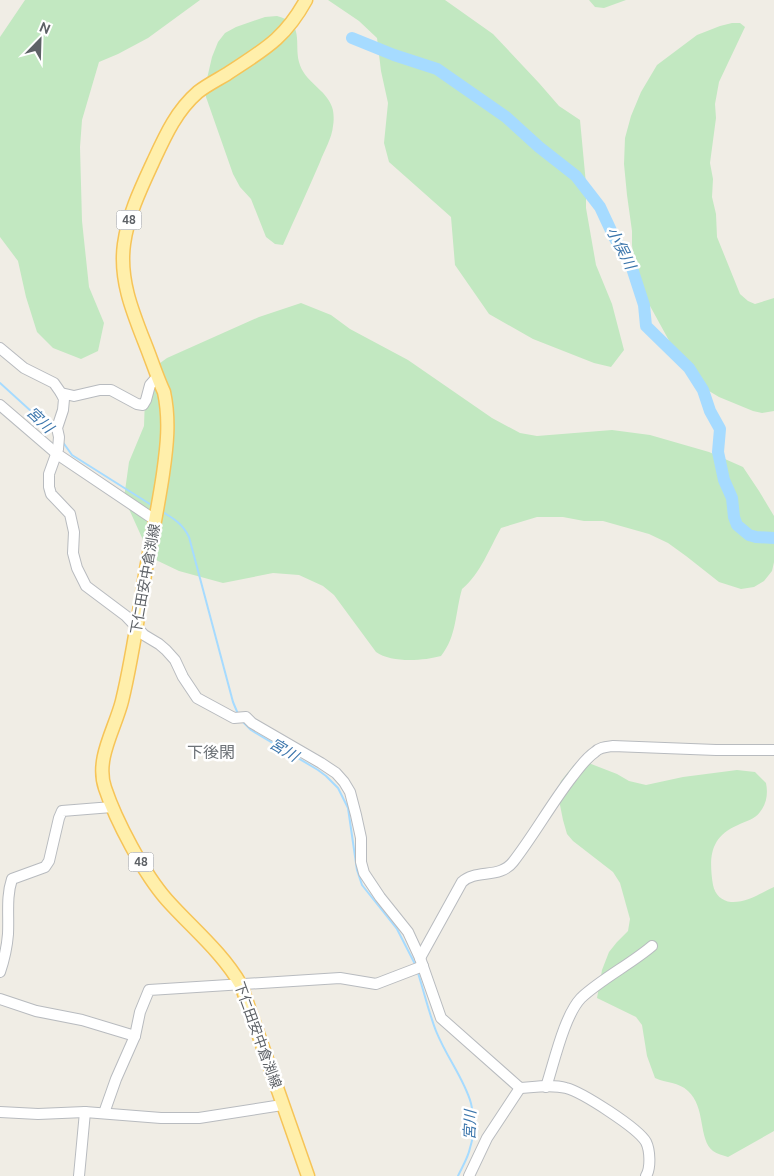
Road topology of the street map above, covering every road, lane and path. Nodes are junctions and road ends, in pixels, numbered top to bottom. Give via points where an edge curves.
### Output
1 (306, 0) edge
2 (0, 348) edge
3 (157, 377) junction
4 (61, 393) junction
5 (0, 405) edge
6 (58, 452) junction
7 (157, 512) junction
8 (136, 627) junction
9 (774, 750) edge
10 (112, 806) junction
11 (652, 946) dead end
12 (421, 962) junction
13 (0, 972) edge
14 (241, 985) junction
15 (0, 999) edge
16 (135, 1036) junction
17 (546, 1087) junction
18 (520, 1088) junction
19 (282, 1104) junction
20 (0, 1112) edge
21 (85, 1112) junction
22 (104, 1113) junction
23 (648, 1175) edge
24 (79, 1176) edge
25 (308, 1176) edge
26 (469, 1176) edge

1 - 3 main road, 下仁田安中倉渕線 / 48 via 278,40 198,92 186,104 170,127 132,211 123,246 125,285 131,311
2 - 4 street via 24,368 54,383
3 - 4 street via 150,385 143,405 111,390 74,396
3 - 7 main road, 下仁田安中倉渕線 / 48 via 164,392 168,425
4 - 6 street via 64,399 57,428
5 - 6 street
6 - 7 street
6 - 8 street via 49,474 49,487 51,494 70,514 77,568 86,586
7 - 8 main road, 下仁田安中倉渕線 / 48
8 - 10 main road, 下仁田安中倉渕線 / 48 via 122,700 103,760 104,786
8 - 12 street via 175,660 198,698 239,717 246,717 321,763 344,782 356,814 364,873 408,932
9 - 12 street via 600,748 582,764 511,864 496,872 469,876 462,882
10 - 13 street via 62,811 49,861 12,879 8,891 8,934
10 - 14 main road, 下仁田安中倉渕線 / 48 via 155,886 235,974
11 - 17 street via 581,998 572,1011
12 - 14 street via 376,984 340,978
12 - 18 street via 441,1018
14 - 16 street via 149,990
14 - 19 main road, 下仁田安中倉渕線 / 48
15 - 16 street
16 - 22 street
17 - 18 street
17 - 23 street via 565,1087 576,1091 639,1133 647,1144
18 - 26 street via 487,1138
19 - 22 street via 199,1118
19 - 25 main road, 下仁田安中倉渕線 / 48
20 - 21 street
21 - 22 street
21 - 24 street

